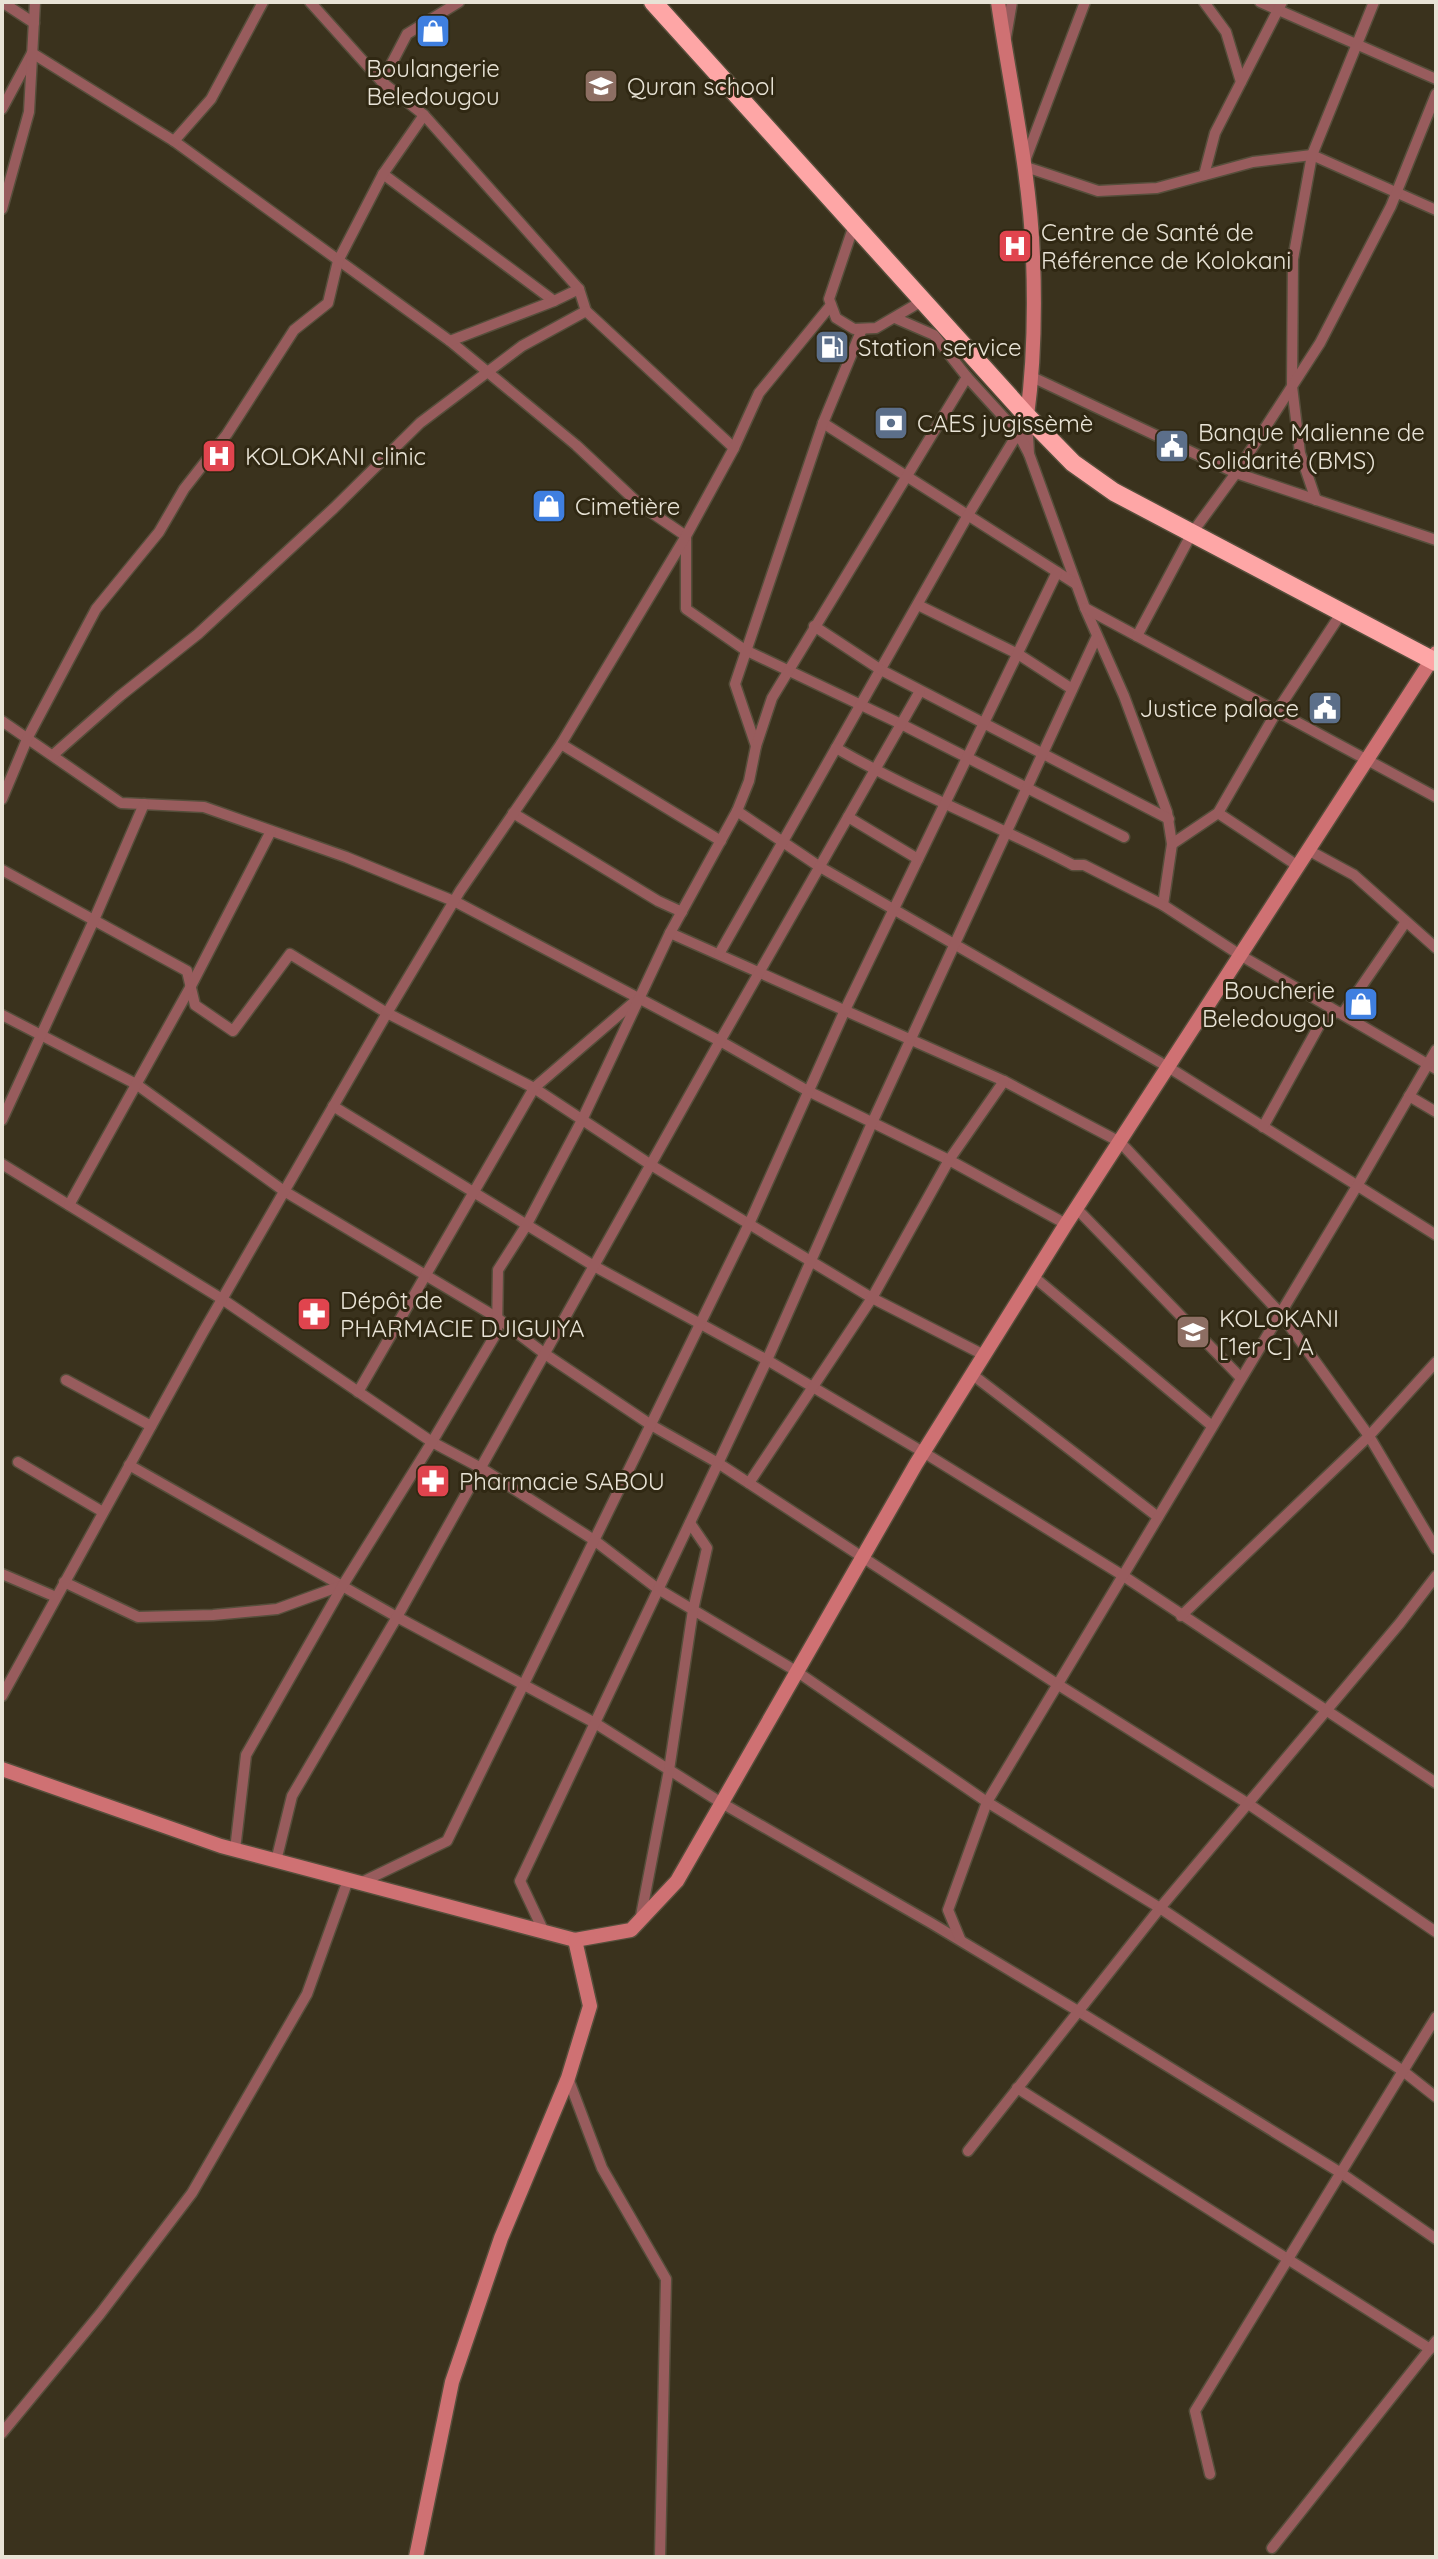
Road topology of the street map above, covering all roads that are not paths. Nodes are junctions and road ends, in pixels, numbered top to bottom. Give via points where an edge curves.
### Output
1 (2, 2) edge
2 (35, 2) edge
3 (263, 2) edge
4 (310, 2) edge
5 (459, 2) edge
6 (653, 2) edge
7 (998, 2) edge
8 (1012, 2) edge
9 (1085, 2) edge
10 (1204, 2) edge
11 (1260, 2) edge
12 (1374, 2) edge
13 (1280, 6) edge
14 (34, 23) junction
15 (1357, 44) junction
16 (1005, 47) junction
17 (32, 53) junction
18 (1436, 79) edge
19 (382, 82) junction
20 (1241, 82) junction
21 (1436, 94) edge
22 (2, 109) edge
23 (424, 115) junction
24 (174, 141) junction
25 (1312, 155) junction
26 (1023, 166) junction
27 (383, 174) junction
28 (1204, 175) junction
29 (1396, 193) junction
30 (2, 209) edge
31 (1436, 210) edge
32 (854, 225) junction
33 (338, 261) junction
34 (579, 289) junction
35 (554, 301) junction
36 (922, 301) junction
37 (831, 305) junction
38 (586, 311) junction
39 (895, 318) junction
40 (862, 329) junction
41 (450, 341) junction
42 (488, 371) junction
43 (967, 377) junction
44 (1032, 377) junction
45 (1292, 386) junction
46 (1027, 416) junction
47 (823, 423) junction
48 (1018, 433) junction
49 (734, 448) junction
50 (1029, 454) junction
51 (1236, 473) junction
52 (905, 476) junction
53 (1316, 500) junction
54 (968, 515) junction
55 (1192, 533) junction
56 (686, 536) junction
57 (1436, 540) edge
58 (1057, 572) junction
59 (1076, 584) junction
60 (918, 605) junction
61 (1085, 608) junction
62 (1342, 612) junction
63 (814, 626) junction
64 (1097, 636) junction
65 (1137, 636) junction
66 (745, 650) junction
67 (1018, 654) junction
68 (1434, 658) edge
69 (881, 670) junction
70 (789, 671) junction
71 (1072, 689) junction
72 (920, 691) junction
73 (861, 705) junction
74 (1277, 711) junction
75 (2, 721) edge
76 (984, 723) junction
77 (901, 724) junction
78 (28, 737) junction
79 (561, 744) junction
80 (756, 746) junction
81 (836, 748) junction
82 (1042, 753) junction
83 (53, 755) junction
84 (967, 758) junction
85 (1366, 759) junction
86 (875, 770) junction
87 (1026, 787) junction
88 (1436, 797) edge
89 (2, 799) edge
90 (945, 803) junction
91 (144, 804) junction
92 (737, 811) junction
93 (513, 813) junction
94 (1218, 813) junction
95 (848, 817) junction
96 (1169, 819) junction
97 (1006, 830) junction
98 (271, 831) junction
99 (1124, 837) dead end
100 (721, 841) junction
101 (784, 842) junction
102 (1172, 844) junction
103 (1308, 850) junction
104 (918, 859) junction
105 (1298, 866) junction
106 (820, 867) junction
107 (2, 870) edge
108 (456, 902) junction
109 (1163, 905) junction
110 (894, 910) junction
111 (682, 912) junction
112 (94, 920) junction
113 (1405, 923) junction
114 (670, 933) junction
115 (955, 944) junction
116 (1436, 948) edge
117 (719, 954) junction
118 (1240, 955) junction
119 (759, 972) junction
120 (191, 986) junction
121 (638, 998) junction
122 (845, 1010) junction
123 (1336, 1012) junction
124 (387, 1013) junction
125 (2, 1015) edge
126 (41, 1035) junction
127 (913, 1040) junction
128 (720, 1041) junction
129 (1436, 1050) edge
130 (1168, 1067) junction
131 (1431, 1067) edge
132 (1004, 1081) junction
133 (136, 1084) junction
134 (534, 1088) junction
135 (808, 1091) junction
136 (1409, 1096) junction
137 (333, 1106) junction
138 (1436, 1112) edge
139 (2, 1120) edge
140 (582, 1120) junction
141 (872, 1123) junction
142 (1263, 1127) junction
143 (1120, 1142) junction
144 (949, 1160) junction
145 (2, 1164) edge
146 (651, 1165) junction
147 (1357, 1186) junction
148 (284, 1191) junction
149 (474, 1194) junction
150 (69, 1205) junction
151 (1077, 1209) junction
152 (749, 1224) junction
153 (1066, 1224) junction
154 (526, 1226) junction
155 (1436, 1235) edge
156 (811, 1262) junction
157 (594, 1266) junction
158 (425, 1275) junction
159 (1034, 1277) junction
160 (872, 1298) junction
161 (222, 1299) junction
162 (1281, 1314) junction
163 (496, 1317) junction
164 (700, 1325) junction
165 (545, 1354) junction
166 (984, 1355) junction
167 (767, 1360) junction
168 (1436, 1362) edge
169 (973, 1375) junction
170 (1241, 1378) junction
171 (66, 1380) dead end
172 (811, 1386) junction
173 (358, 1392) junction
174 (651, 1425) junction
175 (151, 1426) junction
176 (1212, 1426) junction
177 (1369, 1436) junction
178 (432, 1442) junction
179 (923, 1452) junction
180 (18, 1462) dead end
181 (718, 1463) junction
182 (129, 1465) junction
183 (481, 1468) junction
184 (749, 1483) junction
185 (103, 1512) junction
186 (1158, 1517) junction
187 (690, 1523) junction
188 (594, 1540) junction
189 (1436, 1549) edge
190 (862, 1557) junction
191 (2, 1574) edge
192 (1122, 1575) junction
193 (1436, 1576) edge
194 (64, 1582) junction
195 (343, 1585) junction
196 (658, 1589) junction
197 (56, 1597) junction
198 (693, 1610) junction
199 (1181, 1616) junction
200 (397, 1617) junction
201 (796, 1671) junction
202 (1057, 1684) junction
203 (523, 1685) junction
204 (2, 1696) edge
205 (1325, 1710) junction
206 (595, 1723) junction
207 (2, 1769) edge
208 (669, 1770) junction
209 (1436, 1783) edge
210 (720, 1802) junction
211 (987, 1802) junction
212 (1247, 1803) junction
213 (235, 1850) junction
214 (276, 1861) junction
215 (354, 1882) junction
216 (1160, 1908) junction
217 (640, 1921) junction
218 (544, 1932) junction
219 (1436, 1932) edge
220 (575, 1940) junction
221 (960, 1940) junction
222 (1078, 2011) junction
223 (1436, 2017) edge
224 (1403, 2071) junction
225 (568, 2078) junction
226 (1017, 2088) junction
227 (1436, 2097) edge
228 (968, 2151) dead end
229 (1341, 2173) junction
230 (1436, 2239) edge
231 (1287, 2260) junction
232 (1433, 2345) edge
233 (2, 2433) edge
234 (1210, 2474) dead end
235 (1272, 2548) dead end
236 (416, 2557) edge
237 (660, 2557) edge

1 - 14 street
2 - 14 street
3 - 24 street via 211,99
4 - 19 street
5 - 19 street via 407,34
6 - 32 highway
7 - 16 street
8 - 16 street
9 - 26 street
10 - 20 street via 1226,32
11 - 13 street
12 - 15 street
13 - 15 street
13 - 20 street
14 - 17 street
15 - 18 street
15 - 25 street
16 - 26 street
17 - 22 street
17 - 24 street
17 - 30 street via 29,112
19 - 23 street
20 - 28 street via 1215,133
21 - 29 street
23 - 27 street
23 - 34 street
24 - 33 street
25 - 28 street
25 - 29 street
25 - 45 street via 1293,259
26 - 28 street via 1098,191 1157,188
26 - 44 street via 1033,256
27 - 33 street
27 - 35 street
29 - 31 street
29 - 45 street via 1320,343
32 - 36 highway
32 - 37 street
33 - 41 street
33 - 78 street via 328,303 294,330 159,532 96,609
34 - 35 street
34 - 38 street
35 - 41 street
36 - 39 street
36 - 46 highway
37 - 40 street via 836,318
37 - 49 street via 759,393
38 - 42 street
38 - 49 street
39 - 40 street
39 - 43 street via 934,335
40 - 47 street
41 - 42 street
42 - 56 street via 639,504
42 - 83 street via 420,423 198,634
43 - 48 street
43 - 52 street
44 - 46 street
44 - 51 street
45 - 51 street
45 - 53 street via 1300,453
46 - 50 street
46 - 55 highway via 1073,463 1114,492
47 - 52 street
47 - 66 street
48 - 50 street
48 - 54 street
49 - 56 street
50 - 59 street
51 - 53 street
51 - 55 street
52 - 54 street
52 - 63 street
53 - 57 street
54 - 58 street
54 - 60 street
55 - 62 highway
55 - 65 street
56 - 66 street via 686,609
56 - 79 street
58 - 59 street
58 - 67 street
59 - 61 street
60 - 67 street
60 - 69 street
61 - 64 street
61 - 65 street
62 - 68 highway
62 - 74 street
63 - 69 street
63 - 70 street
64 - 71 street
64 - 96 street
65 - 74 street
66 - 70 street
66 - 80 street via 735,684
67 - 71 street
67 - 76 street
68 - 85 street
69 - 72 street
69 - 73 street
70 - 73 street
70 - 80 street via 772,698
71 - 82 street
72 - 76 street
72 - 77 street
73 - 77 street
73 - 81 street
74 - 85 street
74 - 94 street
75 - 78 street
76 - 82 street
76 - 84 street
77 - 84 street
77 - 86 street
78 - 83 street
78 - 89 street
79 - 93 street
79 - 100 street
80 - 92 street
81 - 86 street
81 - 101 street
82 - 87 street
82 - 96 street
83 - 91 street via 121,803
84 - 87 street
84 - 90 street
85 - 88 street
85 - 103 street
86 - 90 street
86 - 95 street
87 - 97 street
87 - 99 street
90 - 97 street
90 - 104 street
91 - 98 street via 204,807
91 - 112 street
92 - 100 street
92 - 101 street
93 - 108 street
93 - 111 street
94 - 102 street
94 - 105 street
95 - 104 street
95 - 106 street
96 - 102 street
97 - 109 street
97 - 115 street
98 - 108 street
98 - 120 street
100 - 111 street
101 - 106 street
101 - 117 street
102 - 109 street
103 - 105 street
103 - 113 street via 1354,875
104 - 110 street
105 - 118 street
106 - 110 street
106 - 119 street
107 - 112 street
108 - 121 street
108 - 124 street
109 - 118 street
110 - 115 street
110 - 122 street
111 - 114 street
112 - 120 street via 187,971
112 - 126 street
113 - 116 street
113 - 123 street via 1343,1013
114 - 117 street
114 - 121 street
115 - 127 street
115 - 130 street
117 - 119 street
118 - 123 street
118 - 130 street
119 - 122 street
119 - 128 street
120 - 124 street via 195,1005 233,1031 290,954
120 - 133 street
121 - 128 street
121 - 134 street
121 - 140 street
122 - 127 street
122 - 135 street
123 - 131 street
123 - 142 street via 1321,1022
124 - 134 street
124 - 137 street
125 - 126 street
126 - 133 street
126 - 139 street
127 - 132 street
127 - 141 street
128 - 135 street
128 - 146 street
129 - 131 street
130 - 142 street
130 - 143 street
131 - 136 street
132 - 143 street
132 - 144 street
133 - 148 street
133 - 150 street
134 - 140 street
134 - 149 street
135 - 141 street
135 - 152 street
136 - 138 street
136 - 147 street
137 - 148 street
137 - 149 street
140 - 146 street
140 - 154 street
141 - 144 street
141 - 156 street
142 - 147 street
143 - 151 street
143 - 162 street
144 - 153 street
144 - 160 street
145 - 150 street
146 - 152 street
146 - 157 street
147 - 155 street
147 - 162 street
148 - 158 street
148 - 161 street
149 - 154 street
149 - 158 street
150 - 161 street
151 - 153 street
151 - 170 street
152 - 156 street
152 - 164 street
153 - 159 street
154 - 157 street
154 - 163 street via 498,1270
156 - 160 street
156 - 167 street
157 - 164 street
157 - 165 street
158 - 163 street
158 - 173 street
159 - 166 street
159 - 176 street
160 - 166 street
160 - 172 street
161 - 173 street
161 - 175 street
162 - 170 street
162 - 177 street
163 - 165 street
163 - 178 street via 497,1332
164 - 167 street
164 - 174 street
165 - 174 street
165 - 183 street
166 - 169 street
167 - 172 street
167 - 181 street
168 - 177 street
169 - 179 street
169 - 186 street
170 - 176 street
171 - 175 street
172 - 179 street
172 - 184 street
173 - 178 street
174 - 181 street
174 - 188 street
175 - 182 street
176 - 186 street
177 - 189 street
177 - 199 street
178 - 183 street
178 - 195 street
179 - 190 street
179 - 192 street
180 - 185 street
181 - 184 street
181 - 187 street
182 - 185 street
182 - 195 street
183 - 188 street
183 - 200 street
184 - 190 street
185 - 194 street
186 - 192 street
187 - 196 street
187 - 198 street via 707,1548
188 - 196 street
188 - 203 street
190 - 201 street
190 - 202 street
191 - 197 street
192 - 199 street
192 - 202 street
193 - 205 street
194 - 195 street via 138,1617 277,1609
194 - 197 street
195 - 200 street
195 - 213 street via 246,1755
196 - 198 street
196 - 206 street
197 - 204 street
198 - 201 street
198 - 208 street
199 - 205 street
200 - 203 street
200 - 214 street via 292,1796
201 - 210 street
201 - 211 street
202 - 211 street
202 - 212 street
203 - 206 street
203 - 215 street via 447,1841
205 - 209 street
205 - 212 street
206 - 208 street
206 - 218 street via 520,1881
207 - 213 street
208 - 210 street
208 - 217 street
210 - 217 street via 677,1881
210 - 221 street
211 - 216 street
211 - 221 street via 948,1910
212 - 216 street
212 - 219 street
213 - 214 street
214 - 215 street
215 - 218 street
215 - 233 street via 307,1994 192,2193
216 - 222 street
216 - 224 street
217 - 220 street via 631,1930
218 - 220 street
220 - 225 street via 590,2006
221 - 222 street
222 - 226 street
222 - 229 street
223 - 224 street
224 - 227 street
224 - 229 street
225 - 236 street via 501,2238 452,2382
225 - 237 street via 602,2168 666,2279
226 - 228 street
226 - 231 street
229 - 230 street
229 - 231 street
231 - 232 street
231 - 234 street via 1195,2411
232 - 235 street

